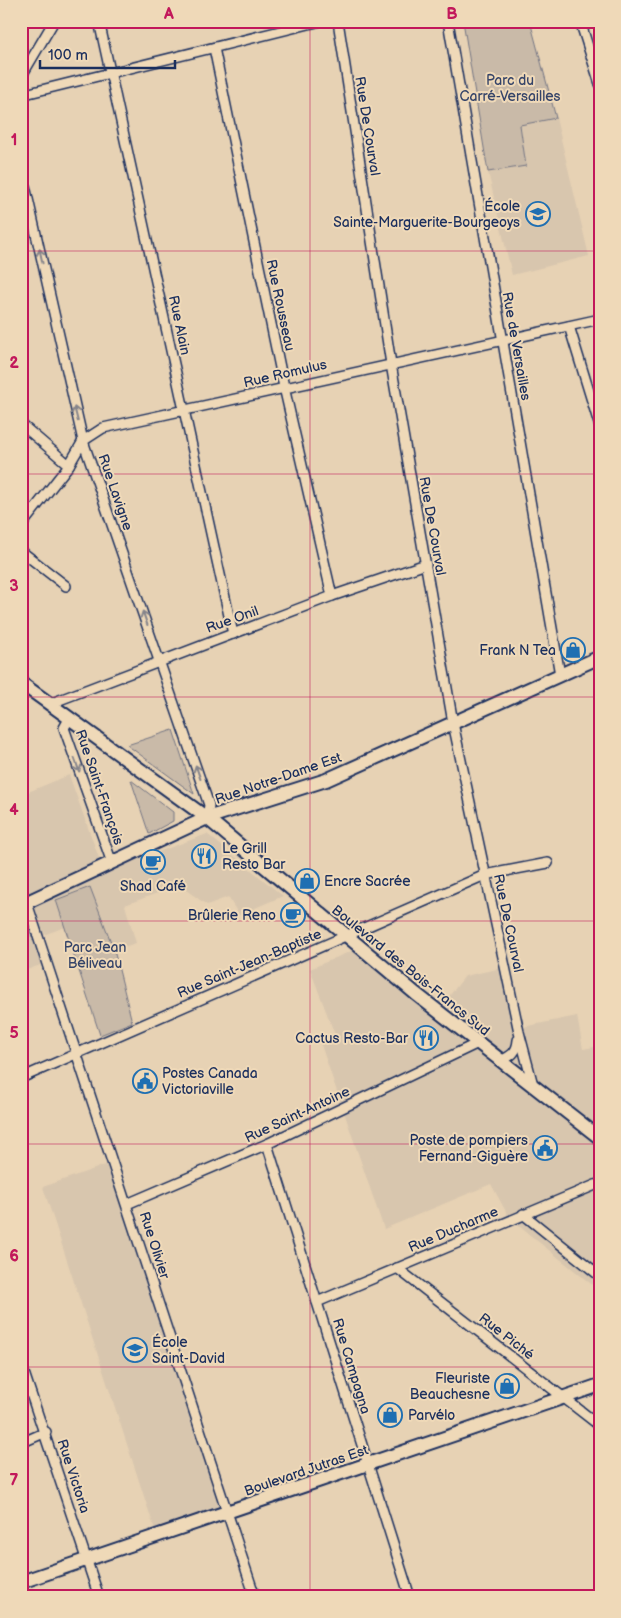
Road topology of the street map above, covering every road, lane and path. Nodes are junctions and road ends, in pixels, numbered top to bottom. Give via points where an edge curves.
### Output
1 (54, 21) edge
2 (100, 21) edge
3 (321, 21) edge
4 (338, 21) edge
5 (448, 21) edge
6 (580, 21) edge
7 (214, 48) junction
8 (112, 74) junction
9 (21, 77) edge
10 (600, 84) edge
11 (21, 95) edge
12 (21, 168) edge
13 (600, 319) edge
14 (569, 326) junction
15 (502, 340) junction
16 (392, 364) junction
17 (284, 387) junction
18 (184, 410) junction
19 (21, 424) edge
20 (600, 427) edge
21 (83, 441) junction
22 (69, 465) junction
23 (21, 526) edge
24 (21, 551) edge
25 (426, 564) junction
26 (66, 586) dead end
27 (332, 596) junction
28 (232, 634) junction
29 (599, 660) edge
30 (159, 661) junction
31 (560, 675) junction
32 (21, 682) edge
33 (49, 704) junction
34 (68, 719) junction
35 (453, 723) junction
36 (207, 818) junction
37 (112, 863) junction
38 (548, 863) dead end
39 (485, 875) junction
40 (24, 904) edge
41 (346, 937) junction
42 (519, 1032) junction
43 (476, 1044) junction
44 (78, 1054) junction
45 (500, 1061) junction
46 (21, 1078) edge
47 (534, 1088) junction
48 (598, 1135) edge
49 (267, 1144) junction
50 (600, 1183) edge
51 (127, 1204) junction
52 (523, 1214) junction
53 (398, 1268) junction
54 (600, 1276) edge
55 (317, 1302) junction
56 (21, 1364) edge
57 (600, 1386) edge
58 (564, 1398) junction
59 (600, 1426) edge
60 (46, 1432) junction
61 (21, 1443) edge
62 (368, 1464) junction
63 (228, 1512) junction
64 (87, 1560) junction
65 (21, 1582) edge
66 (99, 1597) edge
67 (255, 1597) edge
68 (410, 1597) edge

1 - 9 street
2 - 8 street, Rue Alain
3 - 7 street
4 - 16 street, Rue De Courval
5 - 15 street, Rue de Versailles
6 - 10 street
7 - 8 street
7 - 17 street, Rue Rousseau
8 - 11 street
8 - 18 street, Rue Alain
21 -> 12 street, Rue Lavigne
13 - 14 street, Rue Romulus
14 - 15 street, Rue Romulus
14 - 20 street
15 - 16 street, Rue Romulus
15 - 31 street, Rue de Versailles
16 - 17 street, Rue Romulus
16 - 25 street, Rue De Courval
17 - 18 street, Rue Romulus
17 - 27 street, Rue Rousseau
18 - 21 street, Rue Romulus via 103,428
18 - 28 street, Rue Alain
19 - 22 street
21 - 22 street, Rue Romulus
30 -> 21 street, Rue Lavigne
22 - 23 street, Rue Romulus
24 - 26 street
25 - 27 street, Rue Onil
25 - 35 street, Rue De Courval
27 - 28 street, Rue Onil
28 - 30 street, Rue Onil
29 - 31 street, Rue Notre-Dame Est
30 - 33 street, Rue Onil
36 -> 30 street, Rue Lavigne via 209,805
31 - 35 street, Rue Notre-Dame Est
32 - 33 street, Boulevard des Bois-Francs Sud
33 - 34 street, Boulevard des Bois-Francs Sud
34 - 36 street, Boulevard des Bois-Francs Sud
34 -> 37 street, Rue Saint-François via 64,728
35 - 36 street, Rue Notre-Dame Est via 326,780
35 - 39 street, Rue De Courval
36 - 37 street, Rue Notre-Dame Est
36 - 41 street, Boulevard des Bois-Francs Sud
37 - 40 street, Rue Notre-Dame Est
38 - 39 street, Rue Saint-Jean-Baptiste
39 - 41 street, Rue Saint-Jean-Baptiste
39 - 42 street, Rue De Courval
40 - 44 street, Rue Olivier
41 - 43 street, Boulevard des Bois-Francs Sud
41 - 44 street, Rue Saint-Jean-Baptiste
42 - 45 street, Rue De Courval via 513,1055
42 - 47 street, Rue De Courval
43 - 45 street, Boulevard des Bois-Francs Sud
43 - 49 street, Rue Saint-Antoine
44 - 46 street, Rue Saint-Jean-Baptiste
44 - 51 street, Rue Olivier
45 - 47 street, Boulevard des Bois-Francs Sud
47 - 48 street, Boulevard des Bois-Francs Sud
49 - 51 street, Rue Saint-Antoine
49 - 55 street, Rue Campagna
50 - 52 street, Rue Ducharme
51 - 63 street, Rue Olivier
52 - 53 street, Rue Ducharme
52 - 54 street
53 - 55 street, Rue Ducharme
53 - 58 street, Rue Piché
55 - 62 street, Rue Campagna
56 - 60 street, Rue Victoria
57 - 58 street, Boulevard Jutras Est
58 - 59 street, Rue Piché
58 - 62 street, Boulevard Jutras Est
60 - 61 street
60 - 64 street, Rue Victoria
62 - 63 street, Boulevard Jutras Est
62 - 68 street, Rue Campagna
63 - 64 street, Boulevard Jutras Est
63 - 67 street, Rue Olivier
64 - 65 street, Boulevard Jutras Est
64 - 66 street, Rue Victoria

